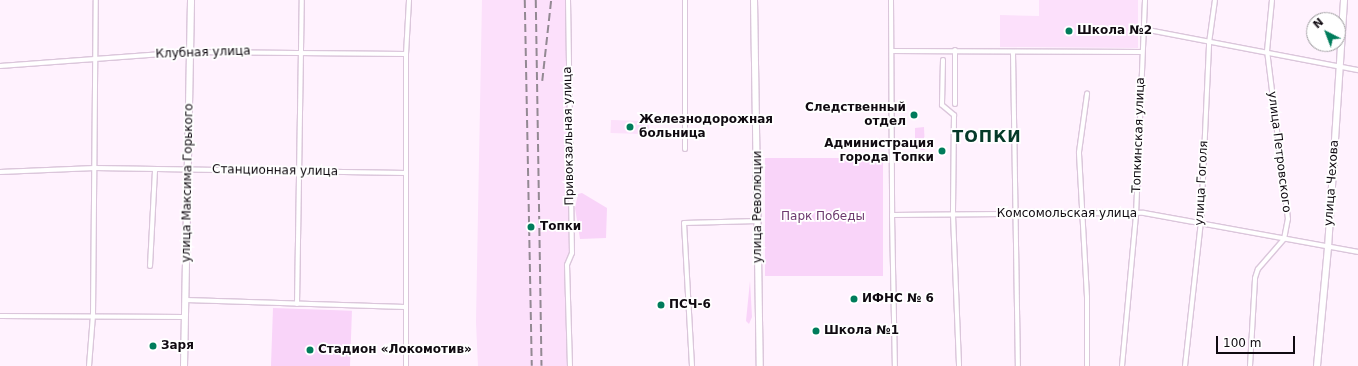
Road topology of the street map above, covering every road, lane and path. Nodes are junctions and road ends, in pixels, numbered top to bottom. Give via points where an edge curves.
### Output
1 (96, 0) edge
2 (191, 0) edge
3 (302, 0) edge
4 (409, 0) edge
5 (568, 0) edge
6 (686, 0) edge
7 (754, 0) edge
8 (891, 0) edge
9 (1145, 0) edge
10 (1215, 0) edge
11 (1272, 0) edge
12 (1344, 0) edge
13 (1143, 29) junction
14 (1209, 43) junction
15 (955, 50) junction
16 (303, 51) junction
17 (893, 51) junction
18 (1267, 51) junction
19 (190, 52) junction
20 (1013, 52) junction
21 (1142, 52) junction
22 (406, 54) junction
23 (94, 59) junction
24 (943, 60) dead end
25 (0, 66) edge
26 (1339, 67) junction
27 (1358, 70) edge
28 (1087, 94) dead end
29 (955, 104) dead end
30 (685, 149) dead end
31 (95, 168) junction
32 (189, 169) junction
33 (155, 170) junction
34 (0, 172) edge
35 (298, 173) junction
36 (406, 173) junction
37 (1082, 212) junction
38 (1017, 214) junction
39 (892, 215) junction
40 (953, 215) junction
41 (1136, 215) junction
42 (758, 221) junction
43 (1201, 222) junction
44 (1284, 239) junction
45 (1328, 248) junction
46 (1358, 252) edge
47 (150, 266) dead end
48 (186, 300) junction
49 (297, 304) junction
50 (405, 307) junction
51 (93, 315) junction
52 (0, 316) edge
53 (185, 317) junction
54 (89, 366) edge
55 (184, 366) edge
56 (406, 366) edge
57 (570, 366) edge
58 (692, 366) edge
59 (760, 366) edge
60 (895, 366) edge
61 (959, 366) edge
62 (1018, 366) edge
63 (1086, 366) edge
64 (1122, 366) edge
65 (1185, 366) edge
66 (1250, 366) edge
67 (1317, 366) edge

1 - 23 street
2 - 19 street, улица Максима Горького
3 - 16 street
4 - 22 street
5 - 57 street, Привокзальная улица via 572,253 567,265
6 - 30 street
7 - 42 street, улица Революции
8 - 17 street
9 - 13 street, Топкинская улица
10 - 14 street, улица Гоголя
11 - 18 street, улица Петровского
12 - 26 street, улица Чехова
13 - 14 street
13 - 21 street, Топкинская улица
14 - 18 street
14 - 43 street, улица Гоголя
15 - 17 street
15 - 20 street
15 - 29 street
16 - 19 street, Клубная улица
16 - 22 street, Клубная улица
16 - 35 street
17 - 39 street
18 - 26 street
18 - 44 street, улица Петровского via 1287,203
19 - 23 street, Клубная улица
19 - 32 street, улица Максима Горького
20 - 21 street
20 - 38 street
21 - 41 street, Топкинская улица
22 - 36 street
23 - 25 street, Клубная улица
23 - 31 street
24 - 40 street via 942,105 954,115
26 - 27 street
26 - 45 street, улица Чехова
28 - 37 street via 1079,152
31 - 33 street, Станционная улица
31 - 34 street, Станционная улица
31 - 51 street
32 - 33 street, Станционная улица
32 - 35 street, Станционная улица
32 - 48 street, улица Максима Горького
33 - 47 street
35 - 36 street, Станционная улица
35 - 49 street
36 - 50 street
37 - 38 street, Комсомольская улица
37 - 41 street, Комсомольская улица
37 - 63 street via 1087,297
38 - 40 street, Комсомольская улица
38 - 62 street
39 - 40 street, Комсомольская улица
39 - 60 street
40 - 61 street
41 - 43 street, Комсомольская улица via 1144,213
41 - 64 street, Топкинская улица
42 - 58 street via 684,223
42 - 59 street, улица Революции
43 - 44 street, Комсомольская улица
43 - 65 street, улица Гоголя
44 - 45 street, Комсомольская улица
44 - 66 street via 1258,270 1255,278
45 - 46 street, Комсомольская улица
45 - 67 street, улица Чехова
48 - 49 street
48 - 53 street, улица Максима Горького
49 - 50 street
50 - 56 street
51 - 52 street
51 - 53 street
51 - 54 street
53 - 55 street, улица Максима Горького

